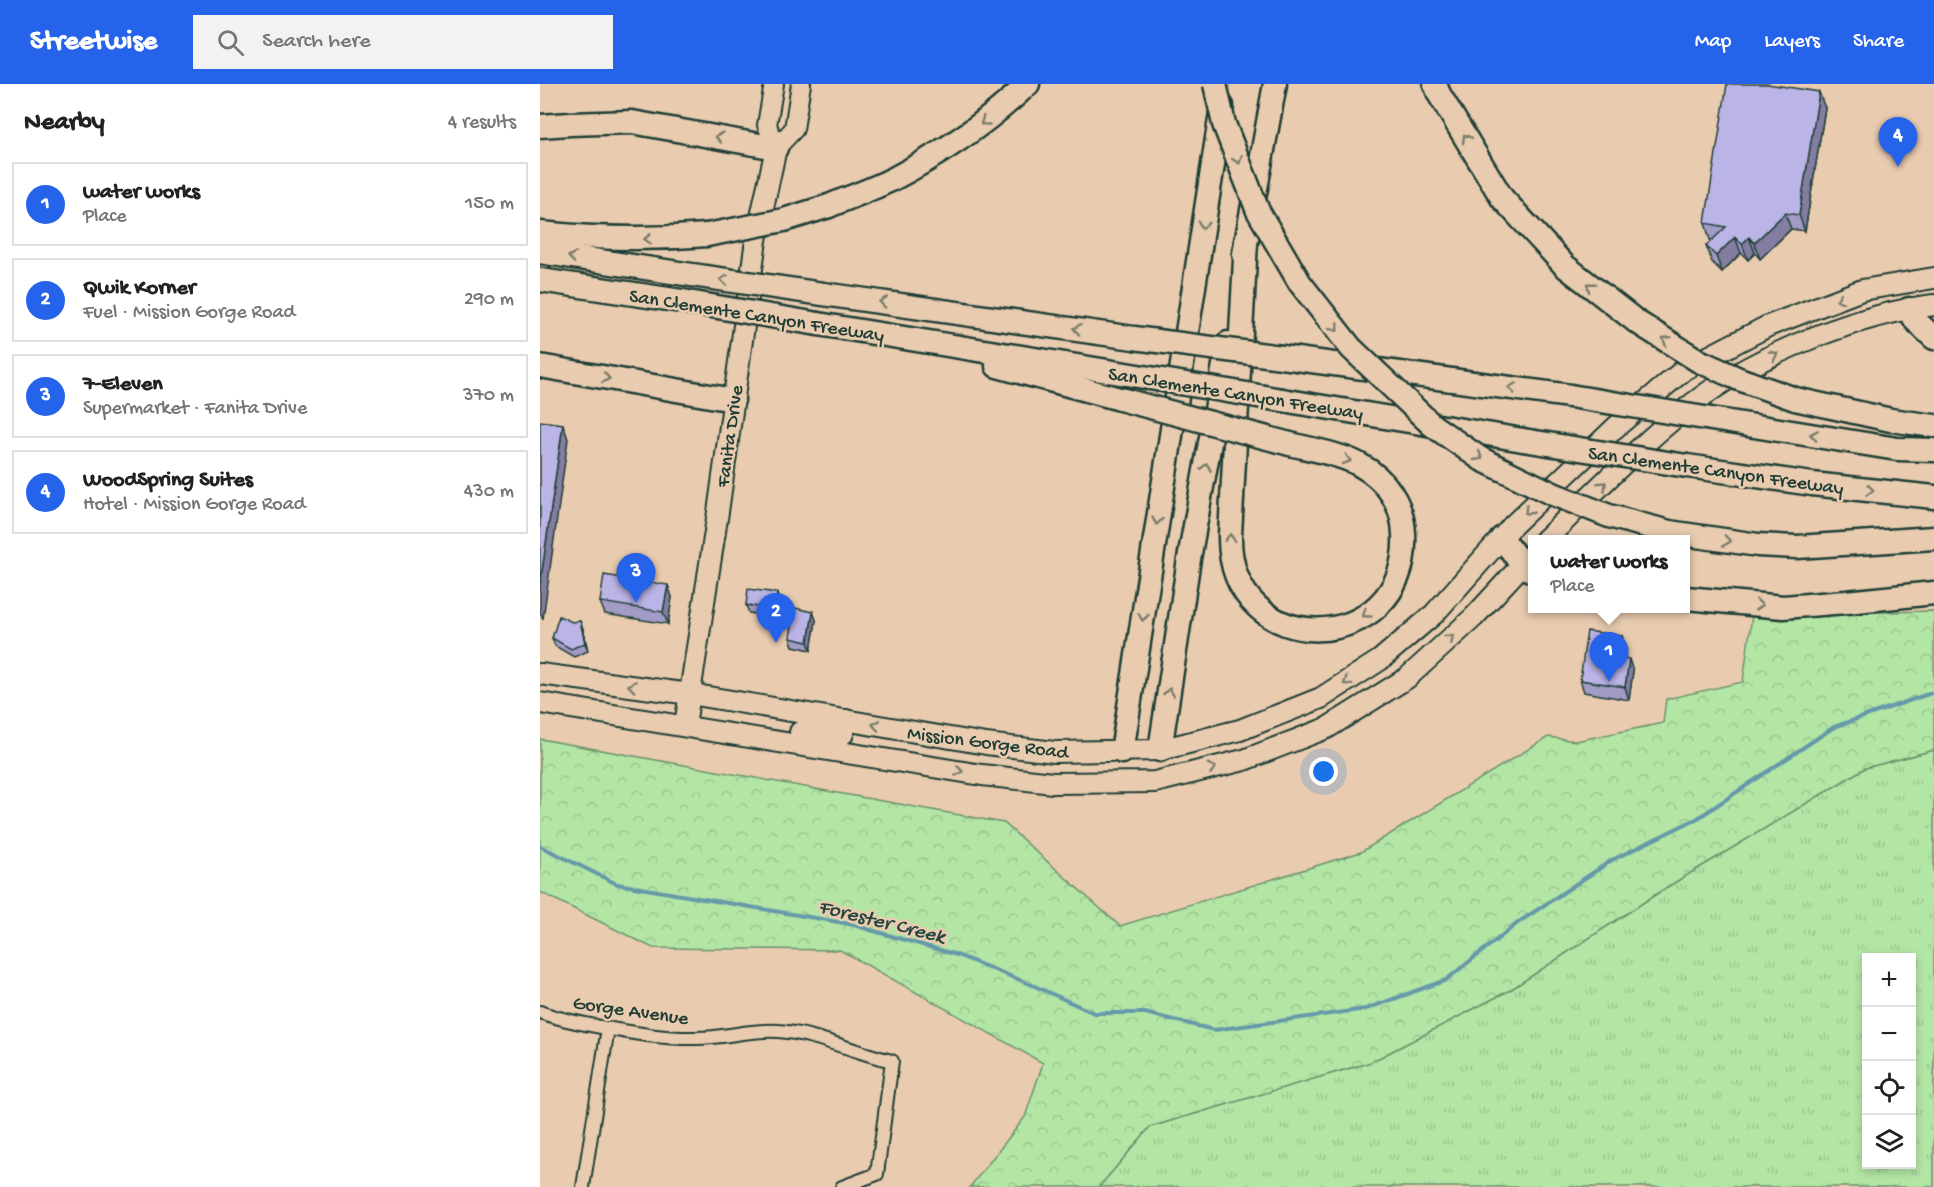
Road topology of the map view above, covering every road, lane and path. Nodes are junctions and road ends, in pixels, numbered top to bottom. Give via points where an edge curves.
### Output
1 (774, 84) edge
2 (801, 84) edge
3 (1028, 84) edge
4 (1215, 84) edge
5 (1225, 84) edge
6 (1275, 84) edge
7 (1435, 84) edge
8 (540, 126) edge
9 (776, 148) junction
10 (540, 233) edge
11 (1246, 241) junction
12 (540, 252) edge
13 (1934, 278) edge
14 (540, 280) edge
15 (1897, 284) junction
16 (1934, 305) edge
17 (1909, 309) junction
18 (880, 334) junction
19 (1934, 338) edge
20 (540, 366) edge
21 (733, 400) junction
22 (1934, 426) edge
23 (1934, 450) edge
24 (1934, 497) edge
25 (1550, 535) edge
26 (1690, 535) edge
27 (1690, 535) edge
28 (1502, 538) junction
29 (1934, 538) edge
30 (1528, 563) edge
31 (1528, 565) edge
32 (1934, 593) edge
33 (1690, 598) edge
34 (540, 674) edge
35 (690, 694) junction
36 (540, 703) edge
37 (846, 720) junction
38 (685, 725) junction
39 (759, 738) junction
40 (1160, 750) junction
41 (1122, 752) junction
42 (1155, 782) junction
43 (1117, 784) junction
44 (540, 1012) edge
45 (608, 1028) junction
46 (583, 1187) edge
47 (842, 1187) edge

1 - 9 main road, Fanita Drive via 767,125
2 - 9 main road, Fanita Drive via 794,129
3 -> 10 highway, bridge via 996,114 954,144 892,179 829,206 706,236 595,239
4 -> 26 highway, bridge via 1224,124 1258,211 1300,283 1351,348 1432,426 1481,459 1564,499 1609,516
5 -> 41 highway
6 - 11 highway
22 -> 7 highway, bridge via 1795,399 1699,361 1637,322 1565,266 1502,198
9 -> 8 highway via 632,122
9 - 21 main road, Fanita Drive via 756,240
18 -> 11 highway, bridge via 1120,399 1290,444 1358,463 1380,477 1396,499 1404,523 1405,550 1399,576 1384,599 1348,625 1323,631 1298,628 1275,619 1257,608 1233,570 1229,554 1230,535
40 -> 11 highway via 1188,566
23 -> 12 highway, San Clemente Canyon Freeway, bridge via 1897,449 1570,396
13 - 15 main road, Mission Gorge Road
14 - 18 highway, San Clemente Canyon Freeway, bridge
15 - 17 main road
15 -> 28 main road, Mission Gorge Road via 1862,290 1768,326 1685,369 1623,420
16 - 17 main road
17 - 19 highway
25 -> 17 main road via 1645,444 1707,393 1775,353 1870,317
18 -> 24 highway, San Clemente Canyon Freeway, bridge via 1687,466
20 -> 21 highway
21 - 35 main road, Fanita Drive
27 -> 29 highway, bridge via 1797,547
28 - 30 highway
28 -> 40 main road, Mission Gorge Road via 1434,614 1380,660 1321,698 1240,730
42 -> 31 main road, Mission Gorge Road via 1244,760 1327,728 1407,678
33 -> 32 highway via 1783,607
35 -> 34 main road, Mission Gorge Road
35 - 37 main road, Mission Gorge Road
35 - 38 main road, Fanita Drive
36 - 38 main road, Mission Gorge Road
37 - 39 main road via 840,736 797,732
41 -> 37 main road, Mission Gorge Road via 1044,751
38 - 39 main road, Mission Gorge Road
39 -> 43 main road, Mission Gorge Road via 982,775 1053,783
40 - 41 main road, Mission Gorge Road
40 - 42 main road
41 - 43 main road
42 - 43 main road, Mission Gorge Road
44 - 45 street, Gorge Avenue
45 - 46 street
45 - 47 street, Gorge Avenue via 680,1038 781,1031 892,1061 877,1174

